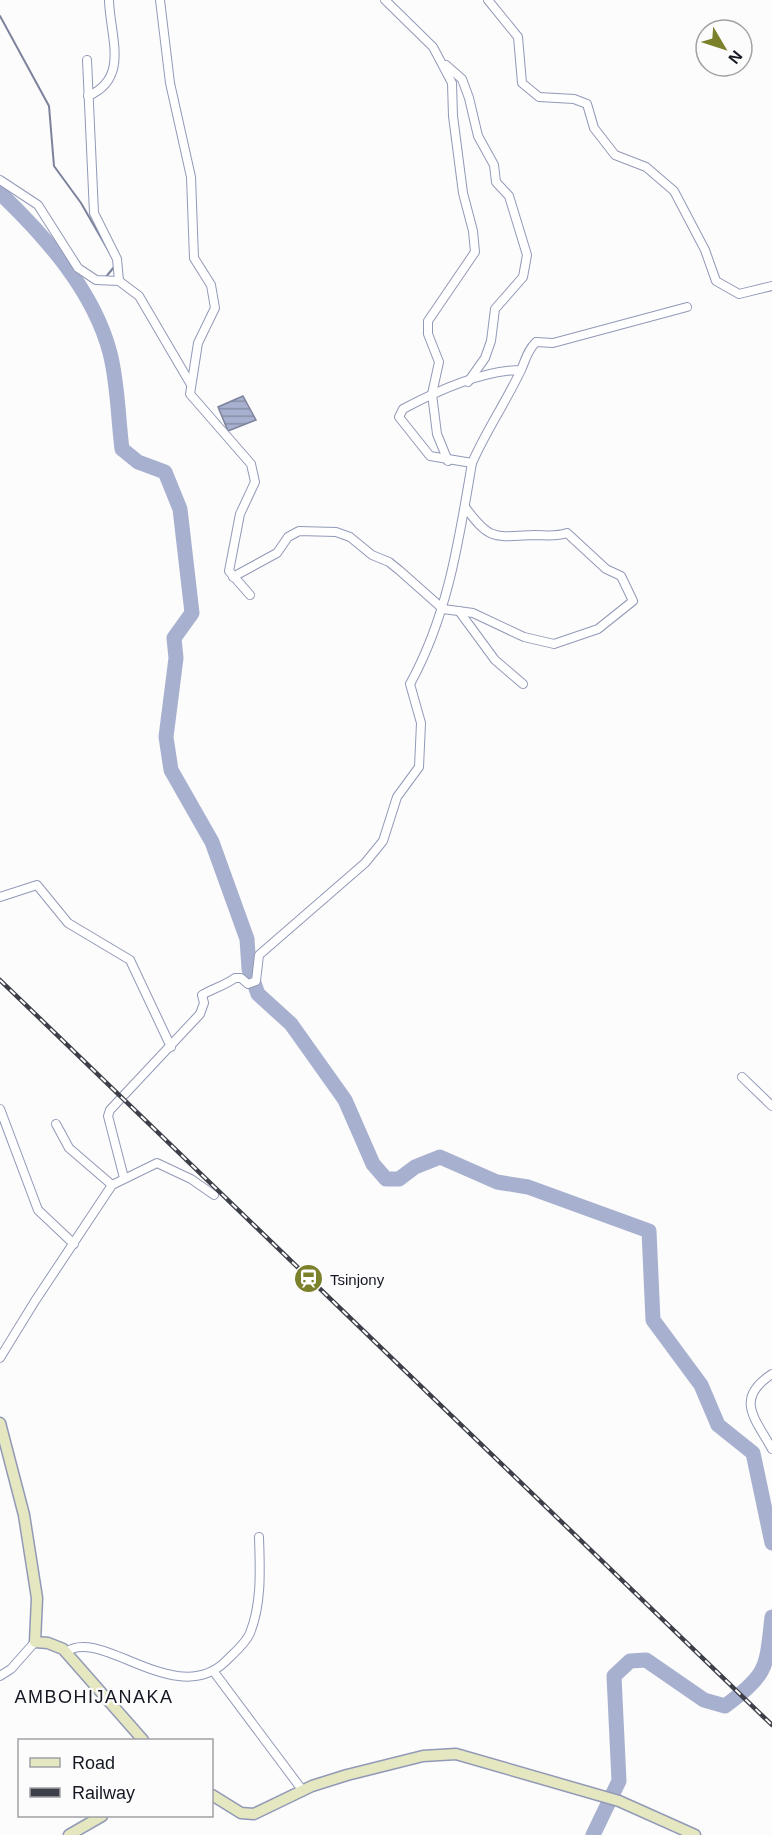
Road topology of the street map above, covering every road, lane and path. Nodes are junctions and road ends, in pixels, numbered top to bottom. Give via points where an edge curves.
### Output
1 (109, 0) edge
2 (160, 0) edge
3 (385, 0) edge
4 (488, 0) edge
5 (87, 60) dead end
6 (442, 62) junction
7 (88, 96) junction
8 (0, 180) edge
9 (119, 281) junction
10 (772, 286) edge
11 (687, 307) dead end
12 (521, 370) junction
13 (190, 383) junction
14 (467, 383) junction
15 (432, 394) junction
16 (448, 461) junction
17 (472, 463) junction
18 (465, 507) junction
19 (233, 577) junction
20 (250, 595) dead end
21 (443, 609) junction
22 (459, 611) junction
23 (524, 684) dead end
24 (0, 897) edge
25 (171, 1047) junction
26 (742, 1077) dead end
27 (772, 1106) edge
28 (0, 1109) edge
29 (56, 1124) dead end
30 (124, 1178) junction
31 (112, 1185) junction
32 (214, 1195) dead end
33 (74, 1244) junction
34 (0, 1358) edge
35 (772, 1374) edge
36 (0, 1423) edge
37 (772, 1449) edge
38 (259, 1537) dead end
39 (35, 1642) junction
40 (66, 1652) junction
41 (214, 1672) junction
42 (0, 1676) edge
43 (142, 1739) edge
44 (303, 1791) junction
45 (213, 1796) edge
46 (100, 1817) edge
47 (82, 1832) edge
48 (69, 1835) edge
49 (695, 1835) edge

1 - 7 street via 114,56 111,80 103,90
2 - 13 street via 170,83 190,177 194,258 211,285 215,308 198,343
3 - 6 street via 433,47
4 - 10 street via 518,37 522,83 539,97 574,99 587,104 594,128 615,155 646,167 674,191 705,250 716,281 739,294
5 - 7 street
6 - 14 street via 462,79 478,136 494,165 496,182 508,196 527,255 523,277 495,309 485,358
6 - 15 street via 452,83 458,161 475,252 428,321 428,334 439,362
7 - 9 street via 94,213 117,259
8 - 9 street via 38,205 78,268 96,280
9 - 13 street via 139,296
11 - 12 street via 553,343 536,342 528,350
12 - 14 street via 506,370
12 - 17 street
13 - 19 street via 190,394 255,473 232,551 229,571
14 - 15 street
15 - 16 street via 438,434
15 - 16 street via 402,409 399,417 430,456
16 - 17 street
17 - 18 street
18 - 21 street
18 - 22 street via 487,532 497,537 556,537 567,533 606,569 621,576 633,602 598,629 554,644 524,637 473,613
19 - 20 street
19 - 21 street via 277,553 293,533 336,532 389,562
21 - 22 street
21 - 25 street via 410,684 421,723 418,767 397,797 383,841 365,863 259,955 253,982 235,978 202,995 200,1014
22 - 23 street via 495,660
24 - 25 street via 37,885 68,923 130,960
25 - 30 street via 110,1110 108,1116
26 - 27 street
28 - 33 street via 38,1210
29 - 31 street via 65,1143
30 - 31 street
30 - 32 street via 158,1163
31 - 33 street
33 - 34 street
35 - 37 street via 753,1390 749,1401
36 - 39 street via 24,1515 36,1588
38 - 41 street via 260,1587 250,1635
39 - 40 street via 48,1642
39 - 42 street
40 - 41 street via 71,1648 101,1651 177,1676 197,1677
40 - 43 street
41 - 44 street
44 - 45 street via 254,1814 241,1813
44 - 49 street via 347,1775 441,1753 456,1754 619,1801
46 - 47 street
47 - 48 street

